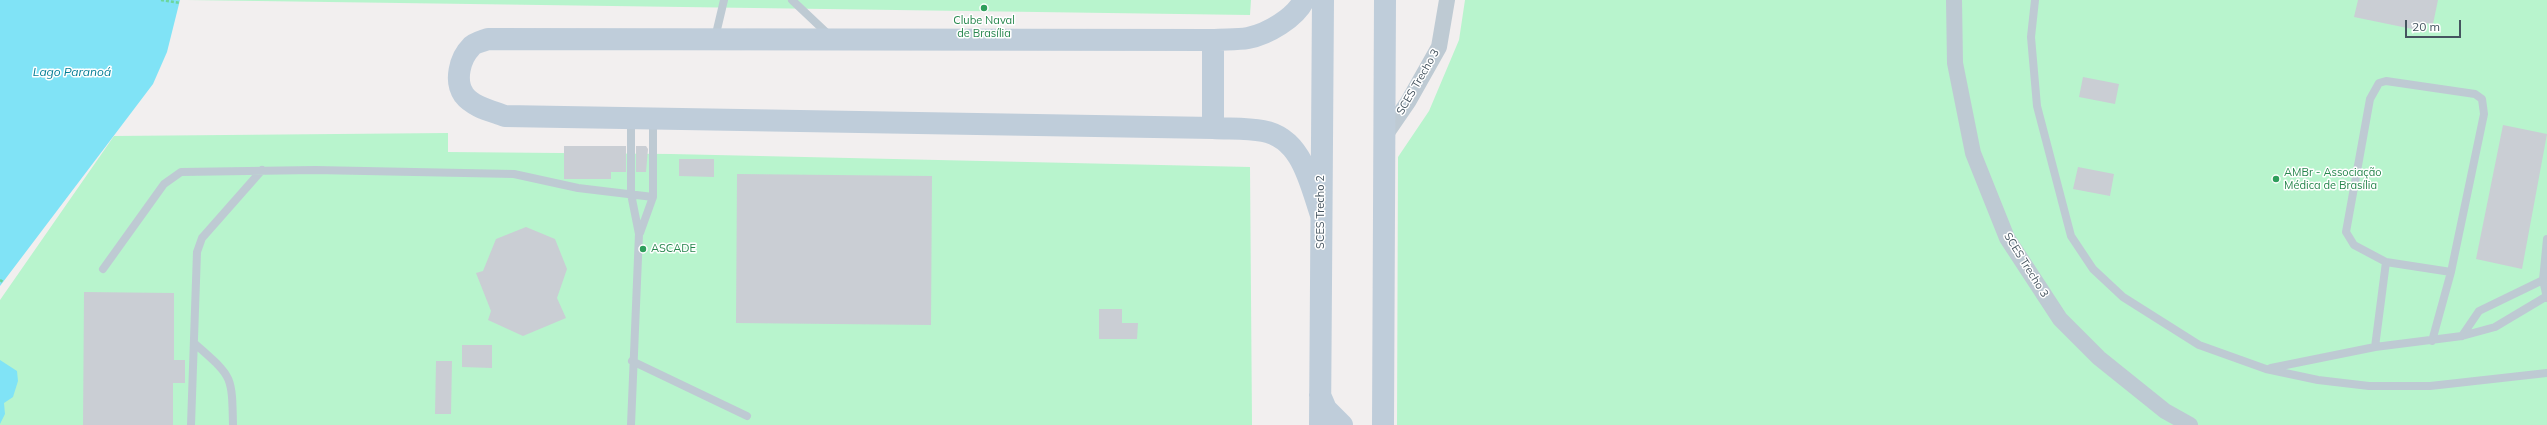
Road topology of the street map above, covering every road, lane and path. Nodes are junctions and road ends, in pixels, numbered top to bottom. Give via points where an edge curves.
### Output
1 (161, 0) edge
2 (724, 0) edge
3 (792, 0) edge
4 (1304, 0) edge
5 (1323, 0) edge
6 (1385, 0) edge
7 (1447, 0) edge
8 (1954, 0) edge
9 (2035, 0) edge
10 (180, 4) dead end
11 (714, 40) junction
12 (1213, 40) junction
13 (835, 41) junction
14 (631, 117) junction
15 (653, 117) junction
16 (1213, 128) junction
17 (1384, 137) junction
18 (262, 170) junction
19 (631, 194) junction
20 (653, 197) junction
21 (1321, 215) junction
22 (639, 234) junction
23 (2547, 239) edge
24 (2386, 262) junction
25 (2546, 266) edge
26 (103, 269) dead end
27 (2451, 272) junction
28 (2545, 279) edge
29 (0, 280) edge
30 (3, 282) dead end
31 (2547, 297) edge
32 (2462, 336) junction
33 (2432, 341) junction
34 (194, 343) junction
35 (2374, 347) junction
36 (632, 361) junction
37 (2266, 369) junction
38 (2547, 373) edge
39 (1320, 395) junction
40 (747, 416) dead end
41 (1379, 420) edge
42 (191, 425) edge
43 (234, 425) edge
44 (631, 425) edge
45 (1320, 425) edge
46 (1342, 425) edge
47 (2190, 425) edge

1 - 10 path
2 - 11 lane
3 - 13 lane
4 - 12 street via 1301,7 1279,25 1248,38
5 - 21 street, SCES Trecho 2
6 - 17 street
7 - 17 street, SCES Trecho 3 via 1439,47 1408,102
8 - 47 street, SCES Trecho 3 via 1955,63 1973,153 2007,238 2060,319 2100,358 2165,411
9 - 37 lane via 2031,37 2037,106 2071,236 2094,269 2123,297 2199,345
11 - 13 street
11 - 14 street via 488,40 472,46 460,63 459,82 464,95 477,105 505,116
12 - 13 street
12 - 16 street
14 - 15 street
14 - 19 lane
15 - 16 street
15 - 20 lane
16 - 21 street via 1264,131 1289,143 1300,158
17 - 41 street
18 - 19 lane via 514,174 578,188
18 - 26 lane via 181,172 172,177
18 - 34 lane via 202,238 198,252
19 - 20 lane
19 - 22 lane
20 - 22 lane
21 - 39 street, SCES Trecho 2
22 - 36 lane
23 - 25 lane
24 - 27 lane
24 - 27 lane via 2354,245 2346,232 2370,99 2379,83 2386,80 2475,94 2482,99 2484,114
24 - 35 lane
25 - 28 lane
27 - 33 lane
28 - 31 lane
28 - 32 lane via 2479,312
29 - 30 path
31 - 32 lane via 2495,327
32 - 33 lane
33 - 35 lane
34 - 42 lane
34 - 43 lane via 226,372 232,383
35 - 37 lane
36 - 40 lane
36 - 44 lane
37 - 38 lane via 2318,380 2369,386 2430,386
39 - 45 street, SCES Trecho 2
39 - 46 street via 1326,409

